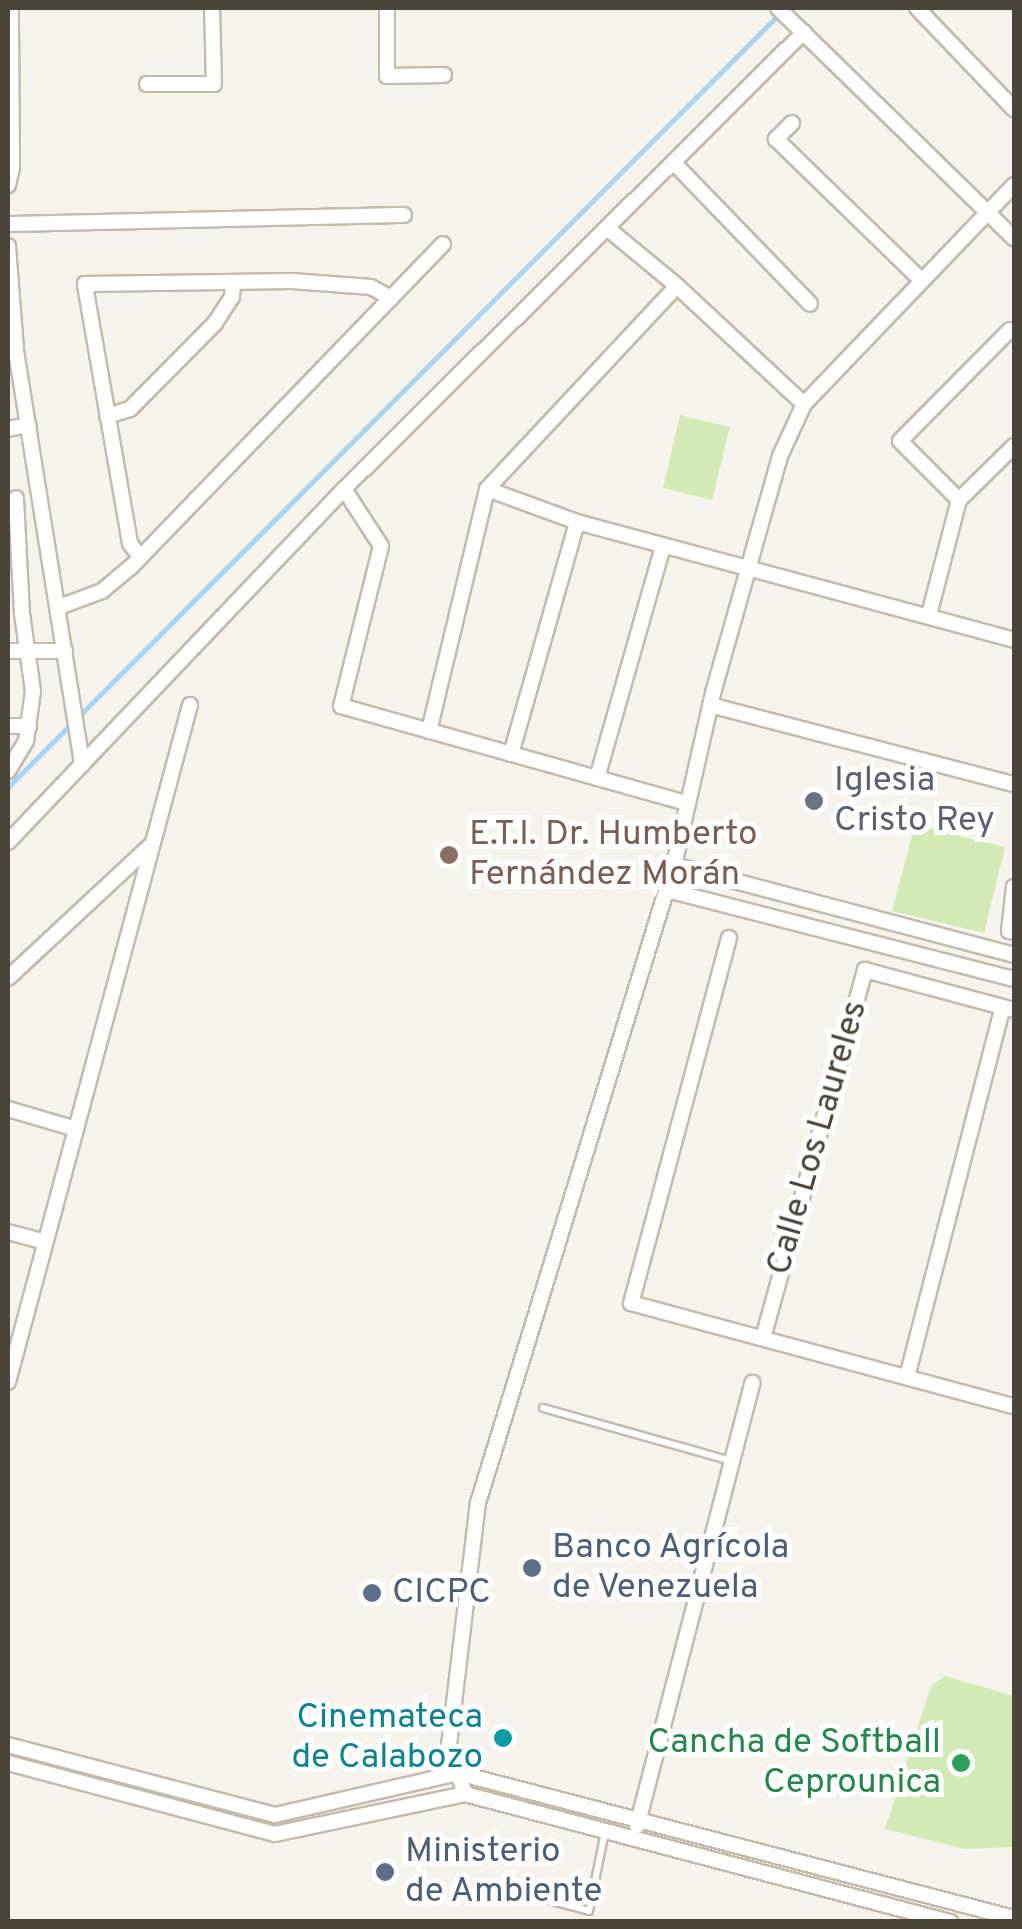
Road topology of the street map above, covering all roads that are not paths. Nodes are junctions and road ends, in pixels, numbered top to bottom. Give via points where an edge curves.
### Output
1 (12, 8) edge
2 (212, 8) edge
3 (388, 8) edge
4 (778, 8) edge
5 (917, 8) edge
6 (804, 32) junction
7 (444, 75) dead end
8 (147, 84) dead end
9 (1014, 109) edge
10 (792, 123) dead end
11 (673, 162) junction
12 (8, 185) edge
13 (1014, 185) edge
14 (988, 211) junction
15 (404, 215) dead end
16 (8, 224) edge
17 (607, 228) junction
18 (1014, 238) edge
19 (443, 244) dead end
20 (8, 246) edge
21 (921, 280) junction
22 (233, 282) junction
23 (9, 284) edge
24 (677, 286) junction
25 (390, 298) junction
26 (810, 304) dead end
27 (1010, 330) dead end
28 (12, 351) edge
29 (804, 404) junction
30 (106, 416) junction
31 (29, 426) junction
32 (8, 429) edge
33 (1014, 446) edge
34 (344, 489) junction
35 (487, 489) junction
36 (40, 494) junction
37 (12, 498) edge
38 (959, 500) junction
39 (577, 522) junction
40 (663, 546) junction
41 (140, 557) junction
42 (748, 568) junction
43 (13, 571) edge
44 (59, 607) junction
45 (928, 615) junction
46 (1014, 640) edge
47 (30, 650) junction
48 (8, 651) edge
49 (66, 651) junction
50 (190, 705) dead end
51 (710, 705) junction
52 (8, 726) edge
53 (30, 726) junction
54 (429, 731) junction
55 (512, 754) junction
56 (82, 765) junction
57 (8, 771) edge
58 (597, 778) junction
59 (1014, 784) edge
60 (686, 804) junction
61 (8, 842) edge
62 (151, 846) junction
63 (674, 866) junction
64 (1014, 887) edge
65 (667, 890) junction
66 (1014, 932) edge
67 (729, 938) dead end
68 (1014, 955) edge
69 (8, 978) edge
70 (1014, 979) edge
71 (1009, 1008) edge
72 (8, 1110) edge
73 (76, 1129) junction
74 (8, 1232) edge
75 (46, 1242) junction
76 (762, 1338) junction
77 (12, 1352) edge
78 (907, 1378) junction
79 (8, 1382) edge
80 (752, 1382) dead end
81 (1014, 1406) edge
82 (543, 1408) dead end
83 (732, 1462) junction
84 (8, 1745) edge
85 (8, 1763) edge
86 (458, 1773) junction
87 (464, 1794) junction
88 (638, 1820) junction
89 (606, 1830) junction
90 (634, 1837) junction
91 (504, 1888) dead end
92 (1014, 1918) edge
93 (950, 1922) edge

1 - 12 street
2 - 8 street via 214,84
3 - 7 street via 386,76
4 - 6 street
5 - 9 street
6 - 11 street
6 - 14 street
10 - 21 street via 776,139
11 - 17 street
11 - 26 street
13 - 14 street
14 - 18 street
14 - 21 street
15 - 16 street
17 - 24 street
17 - 34 street
19 - 25 street
20 - 23 street
21 - 29 street
22 - 25 street via 371,287
22 - 30 street via 232,297 215,322 130,409
22 - 30 street via 85,284
23 - 28 street
24 - 29 street
24 - 35 street
25 - 41 street
27 - 38 street via 900,441
28 - 31 street
29 - 42 street via 780,456
30 - 41 street via 130,543
31 - 32 street
31 - 36 street
33 - 38 street
34 - 54 street via 381,546 340,706
34 - 56 street
35 - 39 street
35 - 54 street
36 - 37 street
36 - 44 street
37 - 43 street
38 - 45 street
39 - 40 street
39 - 55 street
40 - 42 street
40 - 58 street
41 - 44 street via 102,591
42 - 45 street
42 - 51 street
43 - 47 street
44 - 49 street
45 - 46 street
47 - 48 street
47 - 49 street
47 - 53 street
49 - 56 street
50 - 62 street
51 - 59 street
51 - 60 street
52 - 53 street
53 - 57 street
54 - 55 street
55 - 58 street
56 - 61 street
58 - 60 street
60 - 63 street
62 - 69 street
62 - 73 street
63 - 65 street
63 - 68 street
64 - 66 street
65 - 70 street
65 - 86 street via 478,1503 449,1745
67 - 76 street via 631,1303
71 - 76 street, Calle Los Laureles via 865,970
71 - 78 street
72 - 73 street
73 - 75 street
74 - 75 street
75 - 77 street
76 - 78 street
77 - 79 street
78 - 81 street
80 - 83 street
82 - 83 lane
83 - 88 street
84 - 86 street via 275,1815
85 - 87 street via 274,1834
86 - 87 street
86 - 88 street
87 - 89 street
88 - 90 street
88 - 92 street
89 - 90 street
89 - 91 lane via 588,1912
90 - 93 street

